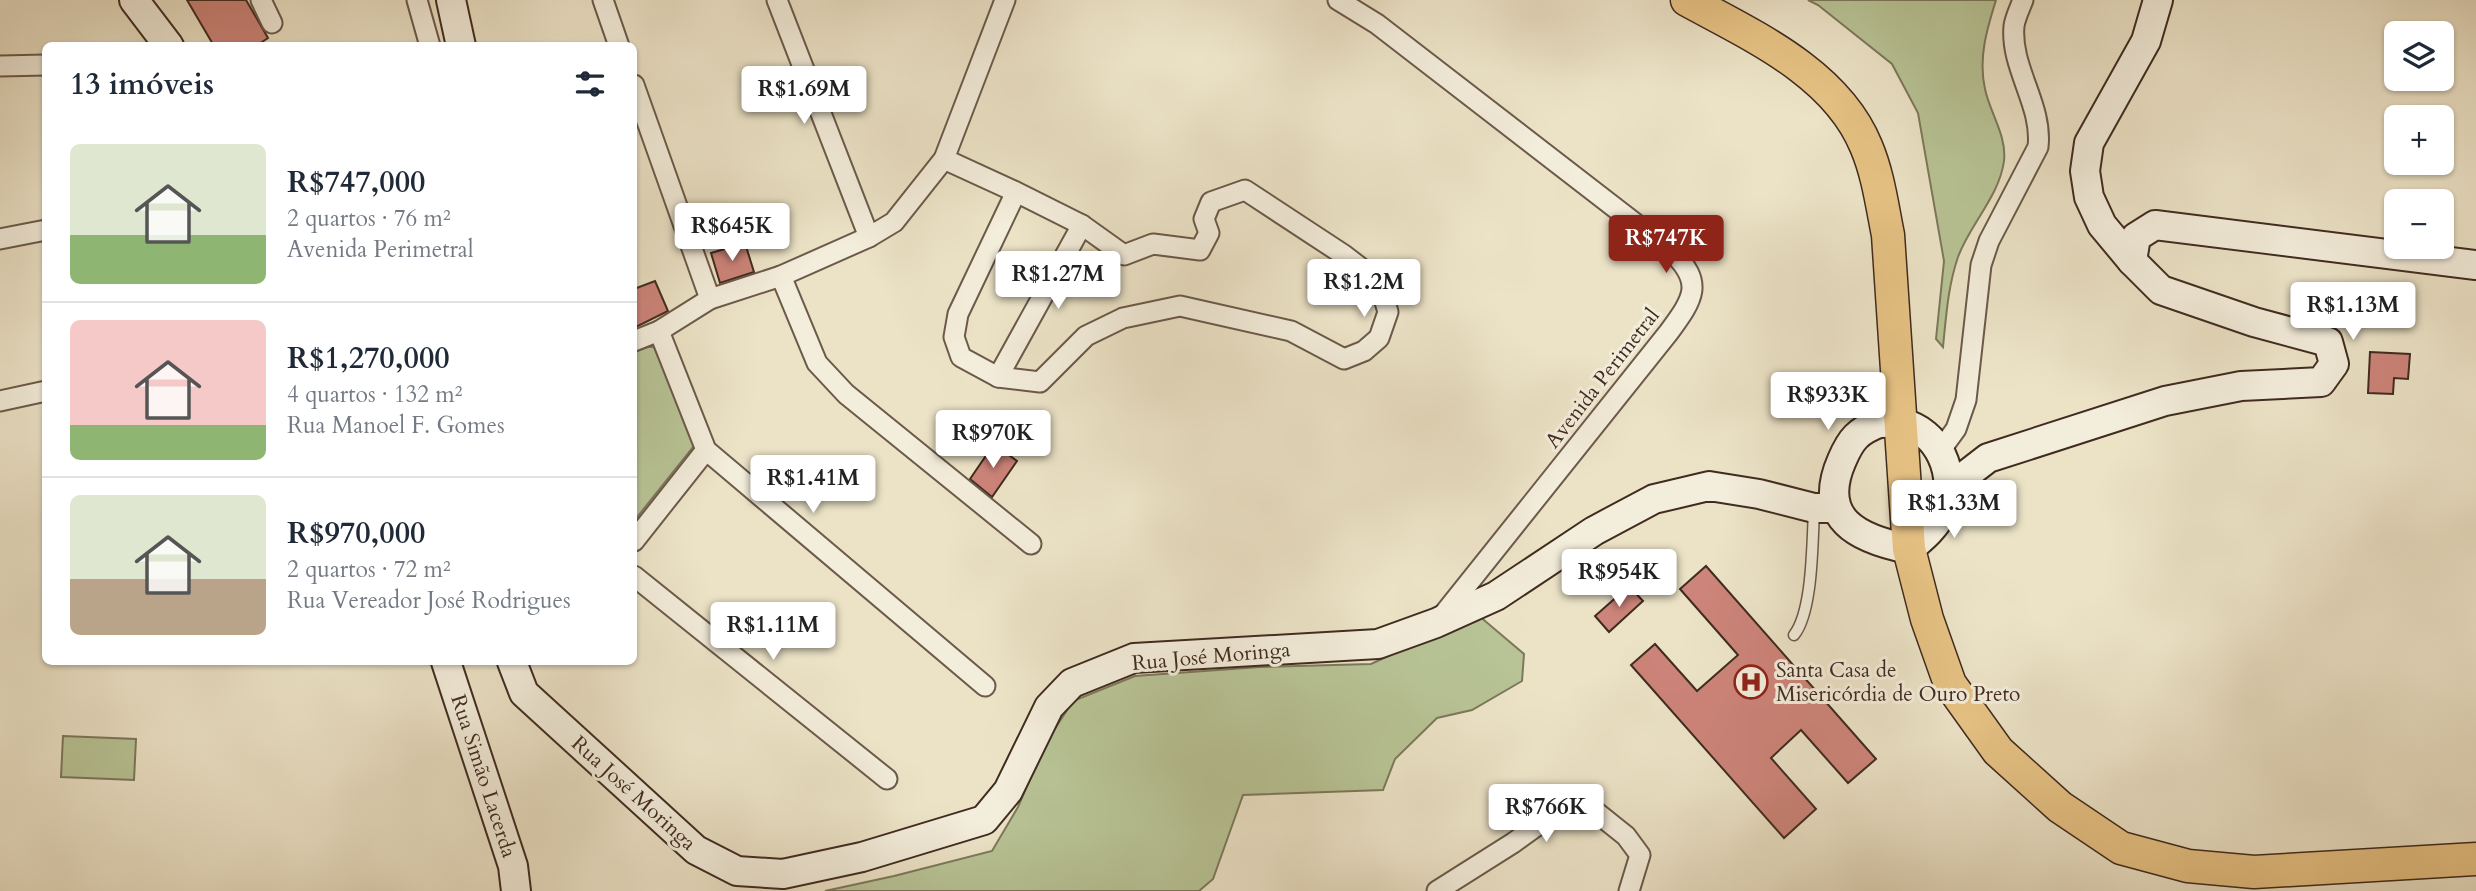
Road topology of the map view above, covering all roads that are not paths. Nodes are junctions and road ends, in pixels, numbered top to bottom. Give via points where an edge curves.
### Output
1 (134, 0) edge
2 (261, 0) edge
3 (417, 0) edge
4 (451, 0) edge
5 (603, 0) edge
6 (777, 0) edge
7 (1005, 0) edge
8 (1338, 0) edge
9 (1687, 0) edge
10 (2023, 0) edge
11 (2158, 0) edge
12 (272, 23) dead end
13 (166, 42) edge
14 (429, 42) edge
15 (460, 42) edge
16 (619, 42) edge
17 (42, 65) edge
18 (0, 66) edge
19 (637, 93) edge
20 (944, 159) junction
21 (1016, 192) junction
22 (1082, 225) junction
23 (42, 231) edge
24 (869, 236) junction
25 (0, 239) edge
26 (2132, 261) junction
27 (2476, 265) edge
28 (781, 276) junction
29 (710, 299) junction
30 (659, 331) junction
31 (637, 340) edge
32 (998, 377) junction
33 (42, 392) edge
34 (0, 401) edge
35 (1899, 423) junction
36 (706, 450) junction
37 (1940, 451) junction
38 (1988, 458) junction
39 (1947, 496) junction
40 (1825, 508) junction
41 (637, 537) edge
42 (1031, 544) dead end
43 (1909, 550) junction
44 (637, 578) edge
45 (1436, 623) junction
46 (1794, 635) dead end
47 (447, 665) edge
48 (513, 665) edge
49 (985, 686) dead end
50 (887, 779) dead end
51 (2476, 859) edge
52 (516, 891) edge
53 (1437, 891) edge
54 (1629, 891) edge

1 - 13 street
2 - 12 street
3 - 14 street
4 - 15 street
5 - 16 street
6 - 24 street
7 - 20 street
8 - 45 street, Avenida Perimetral via 1377,24 1671,251 1693,279 1691,296 1669,332
9 - 35 main road via 1804,69 1842,105 1866,145 1888,234
10 - 37 street via 2014,26 2016,50 2040,131 2038,146 1989,241 1966,400 1956,429
11 - 26 street via 2146,41 2089,142 2085,171 2089,197 2102,225
17 - 18 street
19 - 29 street
20 - 21 street
20 - 24 street via 894,222
21 - 22 street
21 - 32 street via 958,314 954,337 961,358
22 - 32 street
22 - 32 street via 1124,256 1153,244 1200,250 1209,233 1204,219 1211,202 1245,190 1379,282 1388,312 1379,338 1344,359 1291,331 1180,306 1123,318 1086,336 1040,382
23 - 25 street
24 - 28 street
26 - 27 street via 2136,237 2155,225
26 - 38 street via 2161,289 2328,342 2334,364 2320,382 2241,386 2165,401
28 - 29 street
28 - 42 street via 817,363 846,394
29 - 30 street
30 - 31 street
30 - 36 street
33 - 34 street
35 - 37 street via 1928,435
35 - 40 street via 1864,429 1850,443
35 - 43 main road
36 - 41 street
36 - 49 street
37 - 38 street
37 - 39 street
38 - 39 street
39 - 43 street via 1936,523
40 - 43 street via 1881,544
40 - 45 street, Rua José Moringa via 1709,486 1654,499 1594,531 1496,596
40 - 46 lane via 1801,623
43 - 51 main road via 1950,684 1998,751 2060,807 2121,848 2188,866 2255,872
44 - 50 street
45 - 48 street, Rua José Moringa via 1378,644 1134,658 1073,683 1049,707 1008,791 984,820 862,857 783,873 737,872 696,850 524,693
47 - 52 street, Rua Simão Lacerda via 513,866
53 - 54 street via 1567,804 1596,812 1626,836 1640,855

